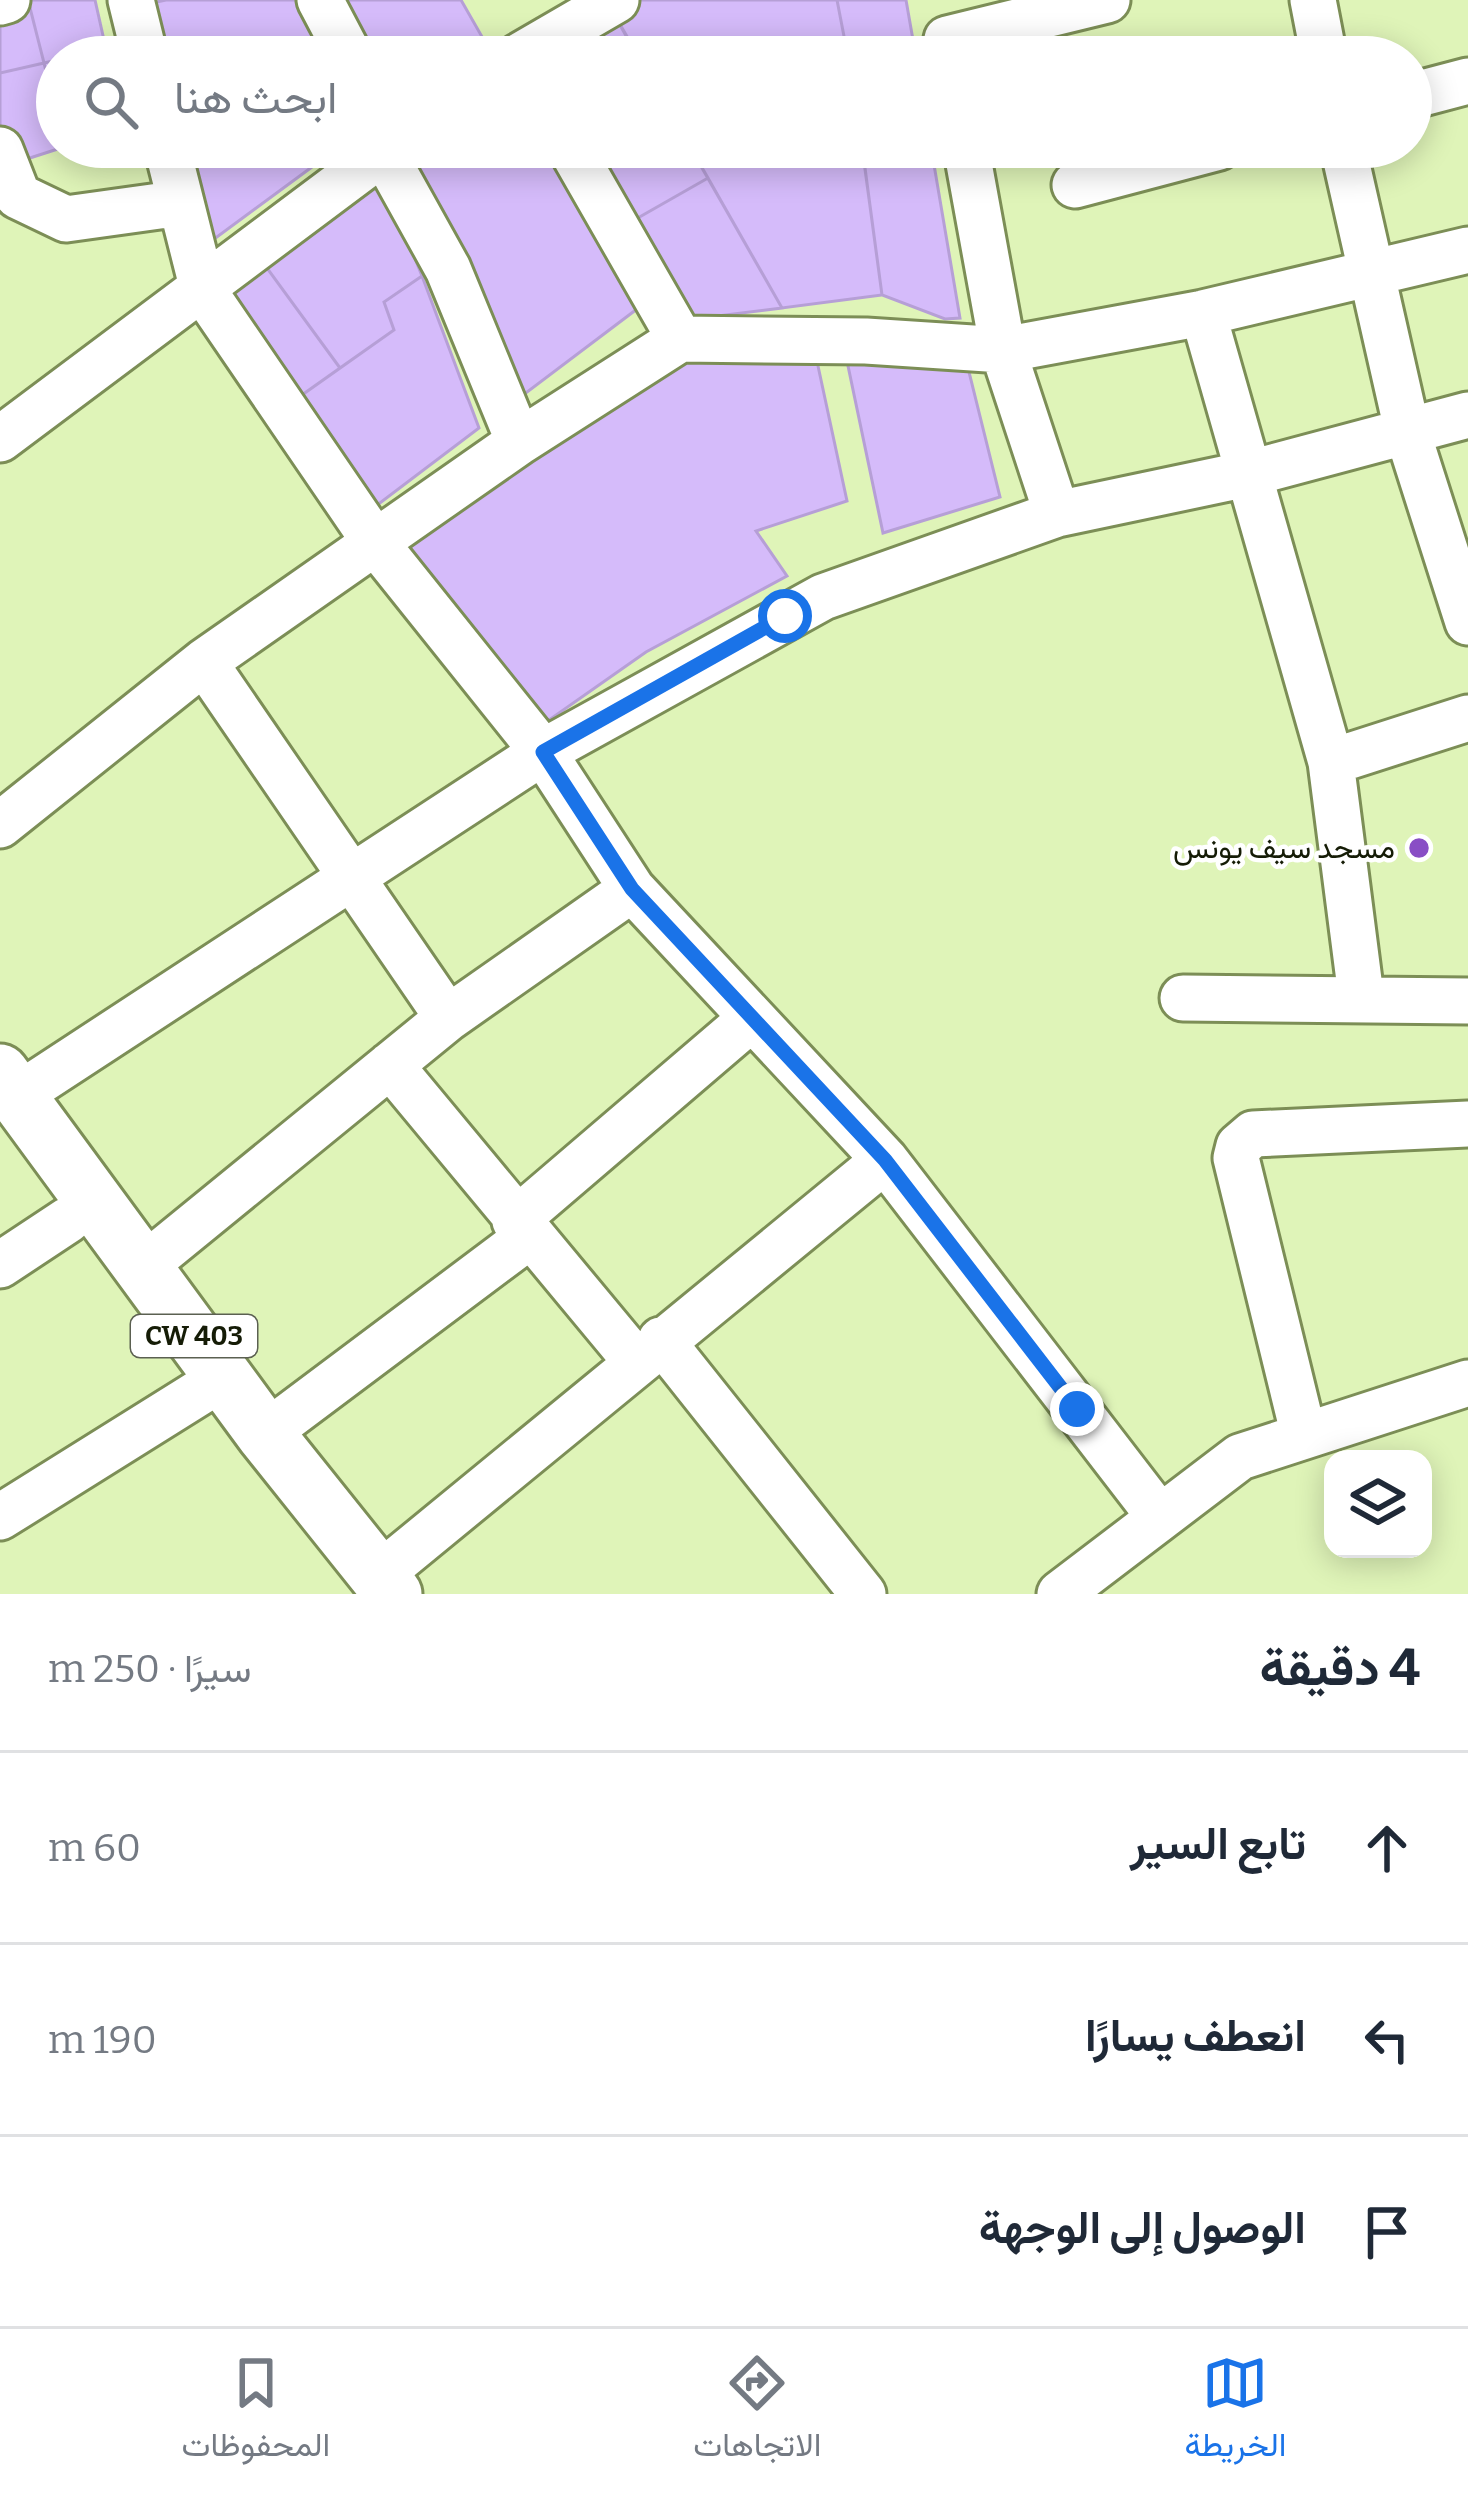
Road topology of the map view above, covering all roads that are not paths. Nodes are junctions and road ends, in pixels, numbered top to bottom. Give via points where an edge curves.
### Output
1 (131, 0) edge
2 (320, 0) edge
3 (616, 0) edge
4 (1107, 0) edge
5 (1313, 0) edge
6 (946, 32) edge
7 (140, 36) edge
8 (339, 36) edge
9 (554, 36) edge
10 (1320, 36) edge
11 (1468, 82) edge
12 (1432, 91) edge
13 (172, 168) edge
14 (362, 168) edge
15 (397, 168) edge
16 (582, 168) edge
17 (971, 168) edge
18 (1139, 168) edge
19 (1346, 168) edge
20 (2, 169) edge
21 (1075, 185) dead end
22 (181, 203) junction
23 (1468, 250) edge
24 (1369, 274) junction
25 (203, 290) junction
26 (1203, 313) junction
27 (680, 339) junction
28 (1003, 350) junction
29 (1468, 415) edge
30 (1408, 434) junction
31 (0, 439) edge
32 (519, 442) junction
33 (1246, 474) junction
34 (1057, 514) junction
35 (1450, 517) edge
36 (375, 542) junction
37 (1468, 622) edge
38 (204, 662) junction
39 (1468, 718) edge
40 (543, 752) junction
41 (1331, 762) junction
42 (0, 825) edge
43 (353, 876) junction
44 (632, 889) junction
45 (1361, 996) junction
46 (1183, 998) dead end
47 (1468, 1001) edge
48 (448, 1018) junction
49 (752, 1018) junction
50 (390, 1065) junction
51 (6, 1101) edge
52 (1468, 1124) edge
53 (885, 1160) junction
54 (68, 1220) junction
55 (522, 1229) junction
56 (0, 1265) edge
57 (143, 1267) junction
58 (648, 1350) junction
59 (1468, 1383) edge
60 (209, 1387) junction
61 (266, 1434) junction
62 (1304, 1436) junction
63 (1159, 1516) junction
64 (0, 1517) edge
65 (373, 1588) edge
66 (863, 1594) edge
67 (1060, 1594) edge

1 - 7 street
2 - 8 street
3 - 9 street
4 - 6 street
5 - 10 street
11 - 12 street
13 - 22 street
14 - 25 street
15 - 32 street
16 - 27 street
17 - 28 street
18 - 21 street
19 - 24 street
20 - 22 street via 31,206 66,219
22 - 25 street
23 - 24 street
24 - 26 street
24 - 30 street
25 - 31 street
25 - 36 street
26 - 28 street
26 - 33 street
27 - 28 street
27 - 32 street
28 - 34 street
29 - 30 street
30 - 33 street
30 - 35 street
32 - 36 street
33 - 34 street
33 - 41 street
34 - 40 street via 823,597
35 - 37 street
36 - 38 street
36 - 40 street
38 - 42 street
38 - 43 street
39 - 41 street
40 - 43 street
40 - 44 street
41 - 45 street
43 - 48 street
43 - 51 street
44 - 48 street
44 - 49 street
45 - 46 street
45 - 47 street
48 - 50 street
49 - 53 street
49 - 55 street
50 - 55 street
50 - 57 street
51 - 54 main road, CW 403
51 - 57 main road, CW 403
52 - 62 street via 1252,1134 1239,1146
53 - 58 street
53 - 63 street
54 - 56 street
54 - 60 main road, CW 403
55 - 58 street
55 - 61 street
57 - 60 main road, CW 403
58 - 65 street
58 - 66 street
59 - 62 street
60 - 61 main road, CW 403
60 - 64 street
60 - 65 main road, CW 403
61 - 65 main road, CW 403
62 - 63 street via 1240,1457
63 - 67 street

